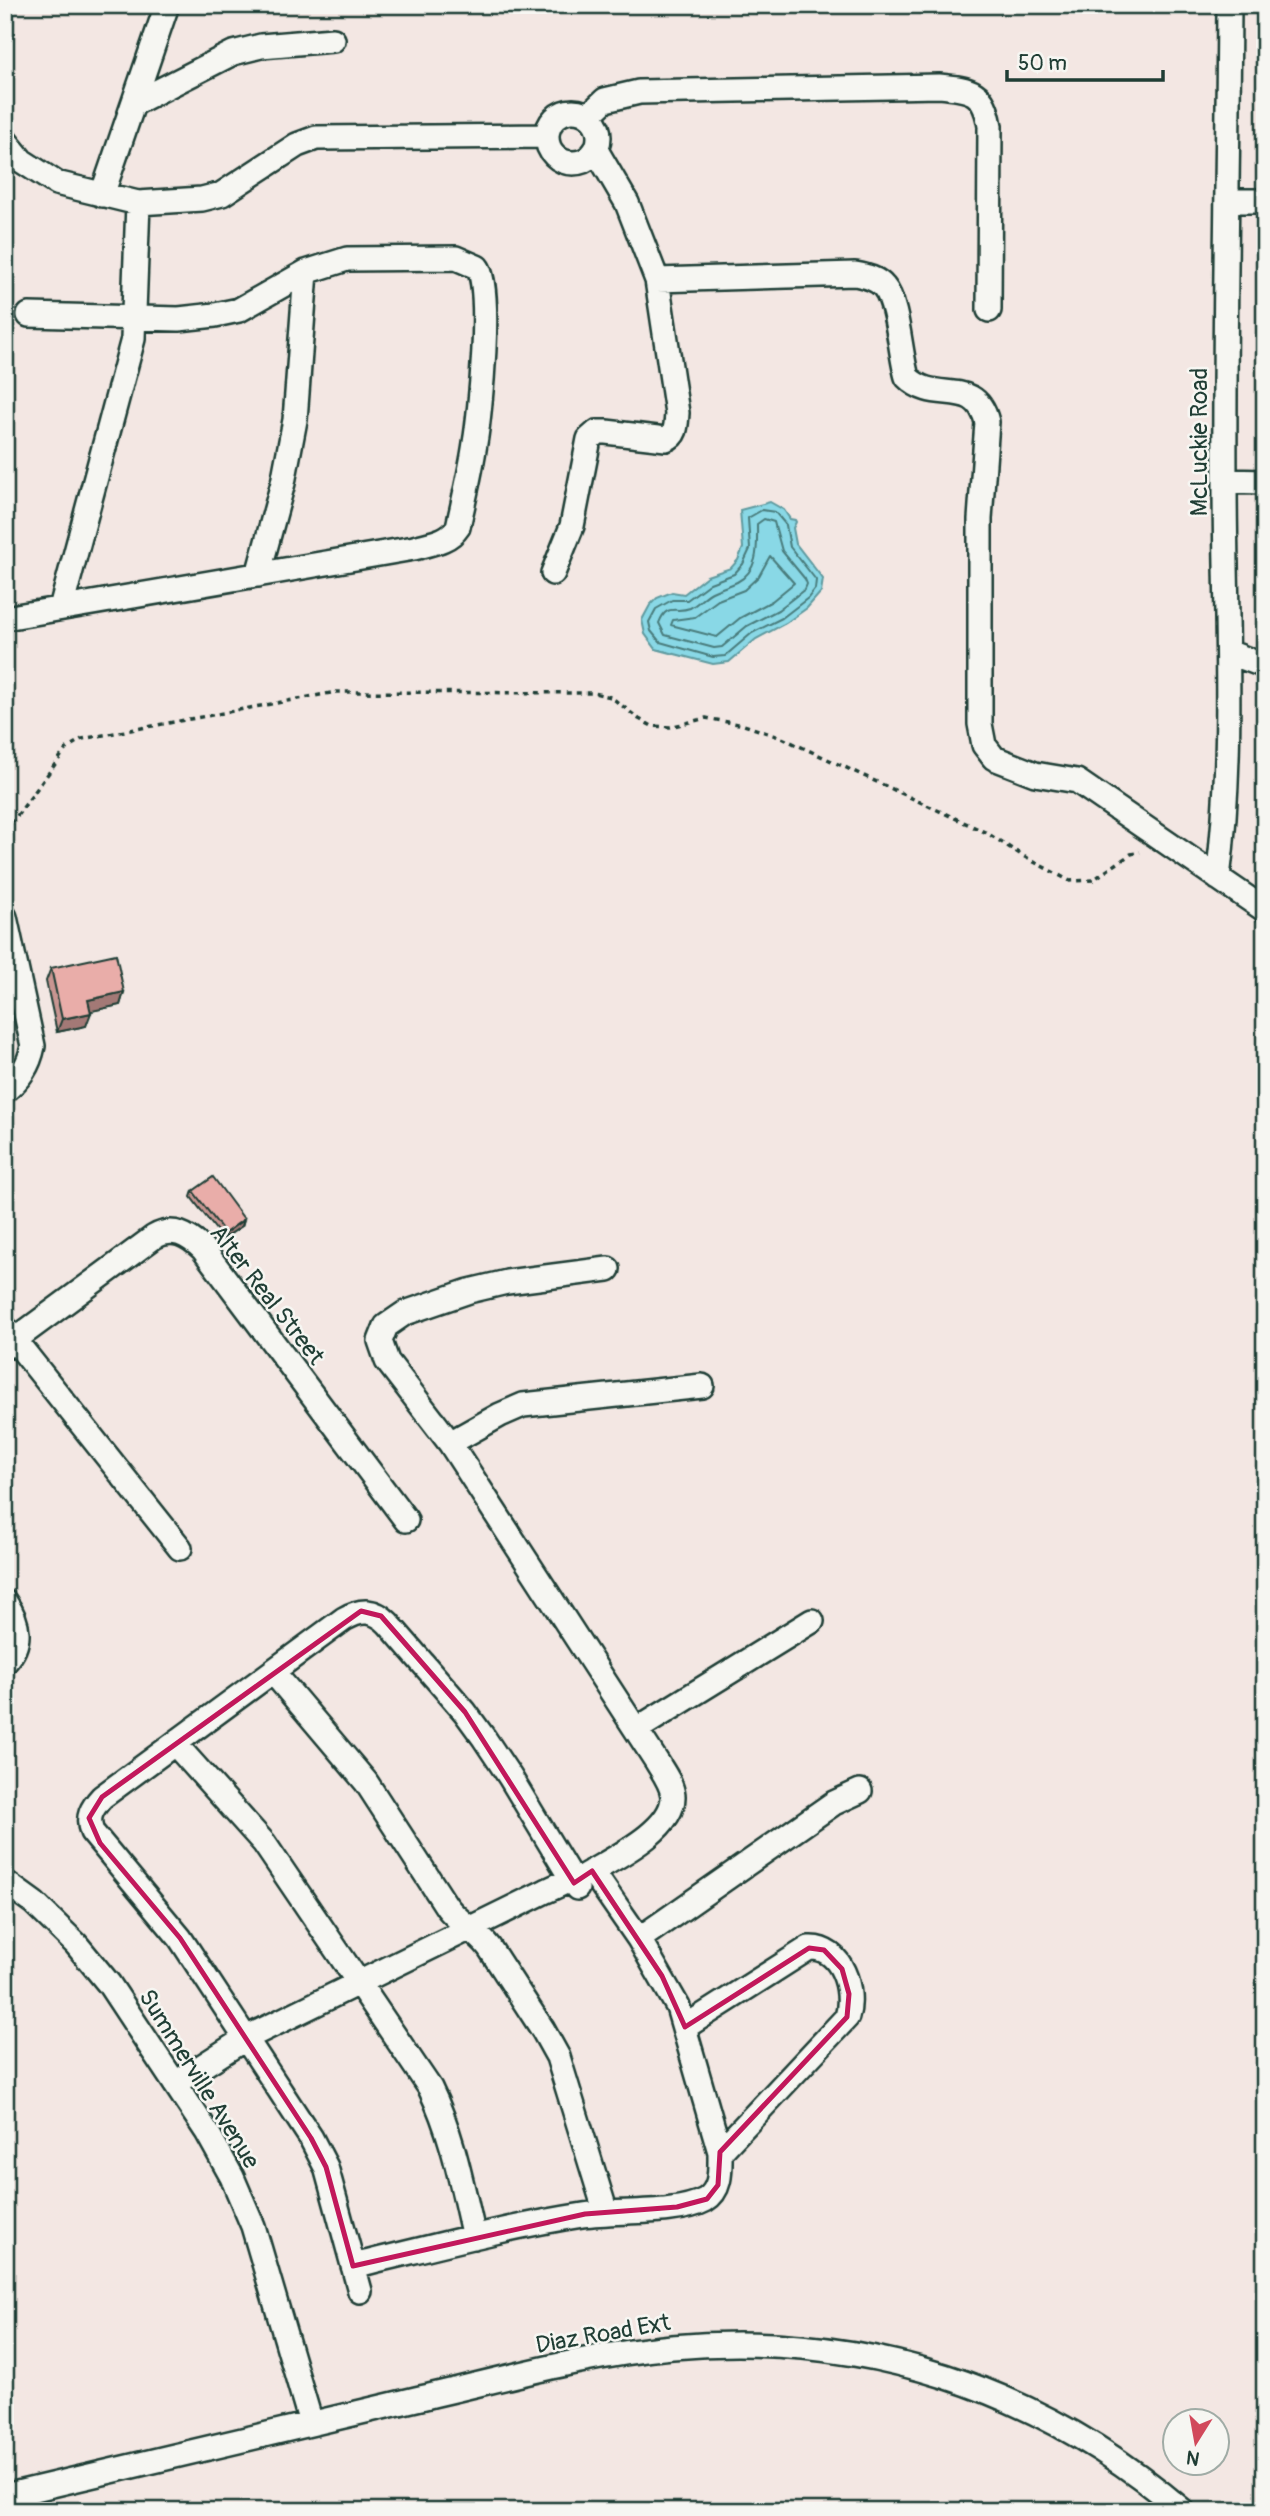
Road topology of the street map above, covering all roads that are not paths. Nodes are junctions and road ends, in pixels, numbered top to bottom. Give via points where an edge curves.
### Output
1 (167, 5) edge
2 (1229, 5) edge
3 (333, 40) dead end
4 (135, 103) junction
5 (589, 115) junction
6 (546, 136) junction
7 (5, 140) edge
8 (596, 150) junction
9 (102, 195) junction
10 (1227, 201) junction
11 (1265, 201) edge
12 (138, 203) junction
13 (306, 272) junction
14 (657, 280) junction
15 (989, 310) dead end
16 (29, 315) dead end
17 (135, 318) junction
18 (1225, 481) junction
19 (1265, 482) edge
20 (553, 573) dead end
21 (258, 575) junction
22 (61, 608) junction
23 (5, 618) edge
24 (1228, 652) junction
25 (1265, 666) edge
26 (1218, 878) junction
27 (1265, 910) edge
28 (5, 917) edge
29 (5, 1091) edge
30 (608, 1269) dead end
31 (8, 1338) edge
32 (702, 1386) dead end
33 (450, 1443) junction
34 (406, 1520) dead end
35 (180, 1548) dead end
36 (5, 1602) edge
37 (812, 1621) dead end
38 (5, 1662) edge
39 (273, 1672) junction
40 (637, 1729) junction
41 (176, 1745) junction
42 (860, 1791) dead end
43 (581, 1879) junction
44 (5, 1882) edge
45 (476, 1933) junction
46 (639, 1939) junction
47 (361, 1989) junction
48 (685, 2027) junction
49 (249, 2042) junction
50 (180, 2089) junction
51 (720, 2152) junction
52 (606, 2213) junction
53 (474, 2237) junction
54 (353, 2266) junction
55 (360, 2291) dead end
56 (311, 2423) junction
57 (5, 2496) edge
58 (1183, 2511) edge

1 - 4 street
2 - 10 street, McLuckie Road
3 - 4 street via 233,53
4 - 9 street
5 - 6 street via 573,110 558,115
5 - 8 street via 600,135
5 - 15 street via 605,100 639,92 939,86 973,92 983,100 990,126
6 - 8 street via 552,152 566,162 583,161
6 - 12 street via 316,138 297,145 222,194
7 - 9 street via 36,172 56,183
8 - 14 street via 627,203
9 - 12 street
10 - 11 street
10 - 18 street, McLuckie Road
12 - 17 street
13 - 17 street via 239,310 179,319
13 - 21 street via 295,419
13 - 21 street via 347,258 376,257 456,258 477,267 483,281 484,342 475,443 458,527 444,540
14 - 20 street via 676,428 666,439 606,432 589,439 572,526
14 - 26 street via 855,274 883,285 892,302 907,377 926,391 971,397 987,422 980,519 980,724 984,745 994,758 1009,765 1077,781
16 - 17 street
17 - 22 street via 124,377
18 - 19 street
18 - 24 street, McLuckie Road
21 - 22 street
22 - 23 street
24 - 25 street
24 - 26 street, McLuckie Road via 1226,814
26 - 27 street
28 - 29 street via 33,1046 24,1072
30 - 33 street via 469,1291 405,1313 386,1326 380,1341 387,1361
31 - 34 street, Alter Real Street via 153,1237 170,1231 186,1235 203,1249
31 - 35 street
32 - 33 street via 523,1405
33 - 40 street
36 - 38 street via 17,1622 18,1634
37 - 40 street
39 - 41 street
39 - 43 street via 355,1613 380,1616 465,1712
39 - 45 street via 366,1783 454,1917
40 - 43 street via 670,1785 670,1813 652,1834
41 - 47 street via 264,1843
41 - 49 street via 102,1797 90,1814 89,1825 180,1938
42 - 46 street via 834,1803
43 - 45 street
43 - 46 street
44 - 50 street, Summerville Avenue via 76,1944
45 - 47 street
45 - 52 street via 558,2057
46 - 48 street via 673,1996
47 - 49 street
47 - 53 street via 442,2112
48 - 51 street
48 - 51 street via 809,1948 824,1950 842,1969 849,1994 847,2017
49 - 50 street
49 - 54 street via 326,2167
50 - 56 street, Summerville Avenue via 232,2177 253,2226
51 - 52 street via 718,2185 707,2199 677,2207
52 - 53 street
53 - 54 street
54 - 55 street
56 - 57 street, Diaz Road Ext
56 - 58 street, Diaz Road Ext via 601,2357 733,2342 798,2345 899,2362 1013,2402 1101,2450

